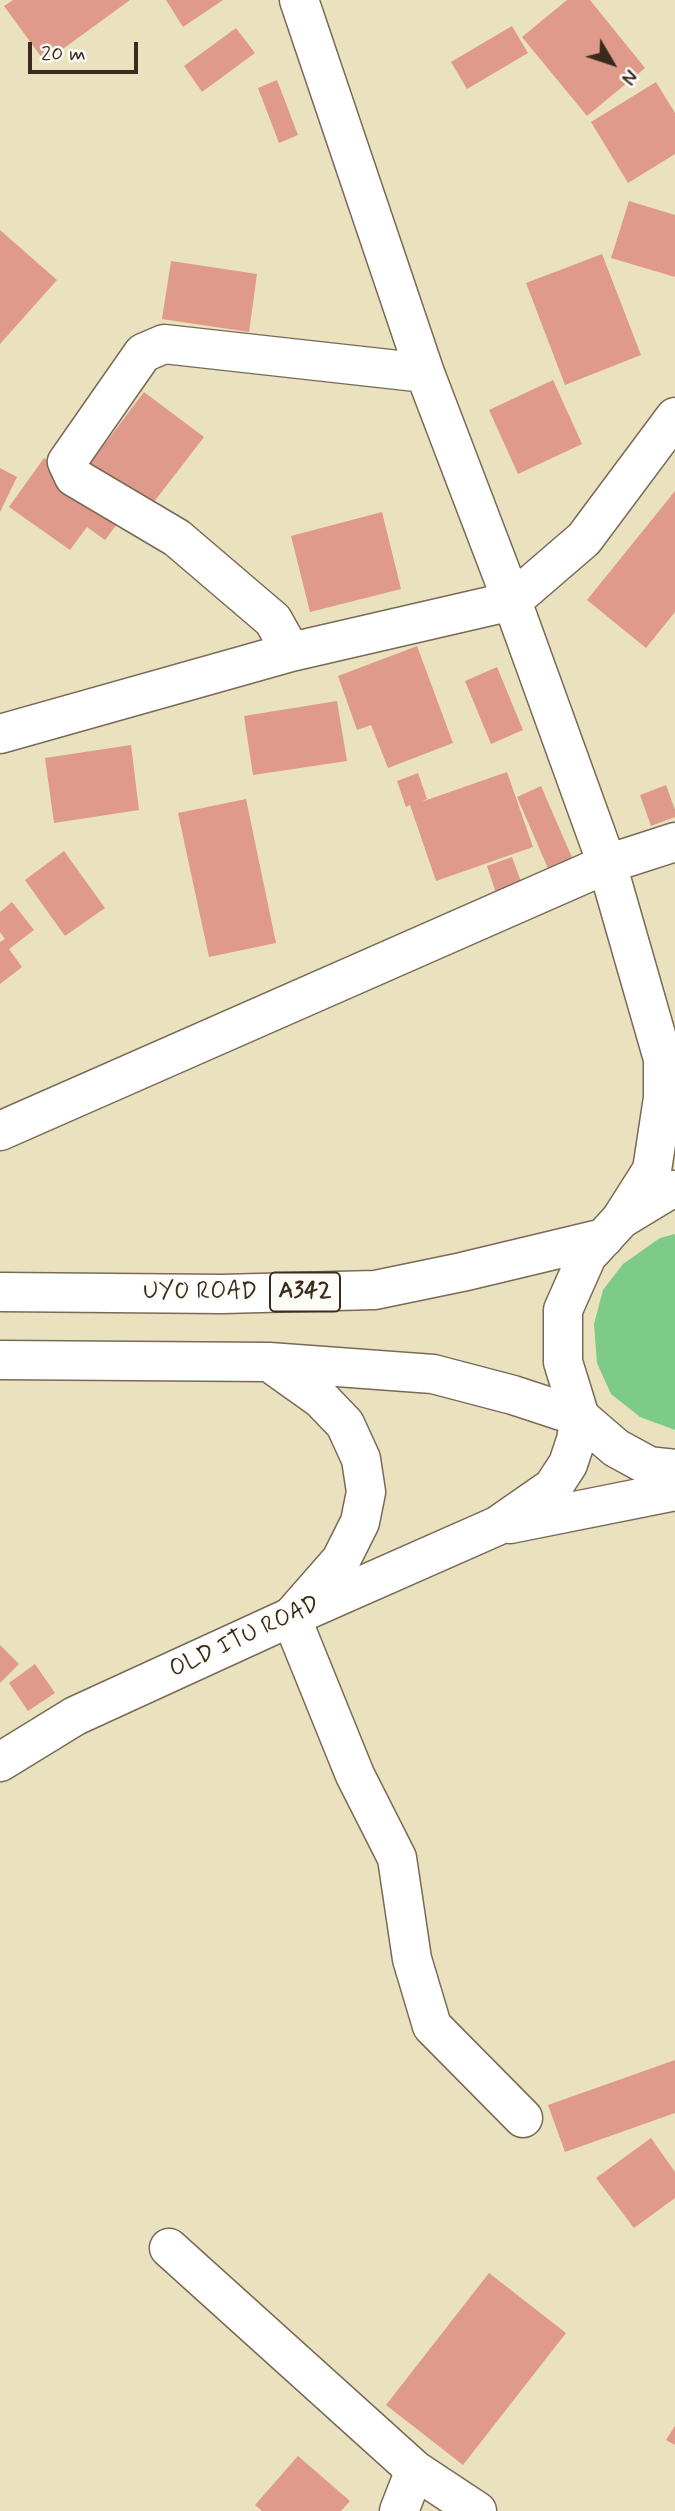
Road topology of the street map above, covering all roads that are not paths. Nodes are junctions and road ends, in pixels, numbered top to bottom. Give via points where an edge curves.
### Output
1 (299, 0) edge
2 (425, 373) junction
3 (675, 418) edge
4 (512, 601) junction
5 (291, 652) junction
6 (0, 734) edge
7 (675, 842) edge
8 (607, 864) junction
9 (669, 1066) edge
10 (0, 1131) edge
11 (675, 1189) edge
12 (612, 1228) junction
13 (0, 1292) edge
14 (0, 1360) edge
15 (269, 1362) junction
16 (580, 1418) junction
17 (675, 1469) edge
18 (675, 1491) edge
19 (497, 1526) junction
20 (291, 1616) junction
21 (0, 1762) edge
22 (523, 2118) dead end
23 (169, 2248) dead end
24 (415, 2470) junction
25 (399, 2511) edge
26 (477, 2511) edge

1 - 2 main road
2 - 4 main road
2 - 5 main road via 164,344 143,352 67,462 74,477 177,538 272,621
3 - 4 main road via 584,539
4 - 5 main road
4 - 8 main road
5 - 6 main road
7 - 8 main road
8 - 9 main road
8 - 10 main road
9 - 12 main road via 652,1170
11 - 12 main road, A342
12 - 13 main road, UYO ROAD / A342 via 462,1272 375,1290
12 - 16 main road, A342 via 587,1256 563,1310 564,1362
14 - 15 main road
15 - 16 main road via 433,1374
15 - 20 main road via 321,1399 345,1424 361,1459 366,1492 360,1522 341,1560
16 - 17 main road via 616,1448 649,1466
16 - 19 main road via 568,1464 553,1487
18 - 19 main road
19 - 20 main road, OLD ITU ROAD
20 - 21 main road, OLD ITU ROAD via 75,1716
20 - 22 main road via 355,1775 397,1858 412,1959 432,2026
23 - 24 main road
24 - 25 main road
24 - 26 main road

